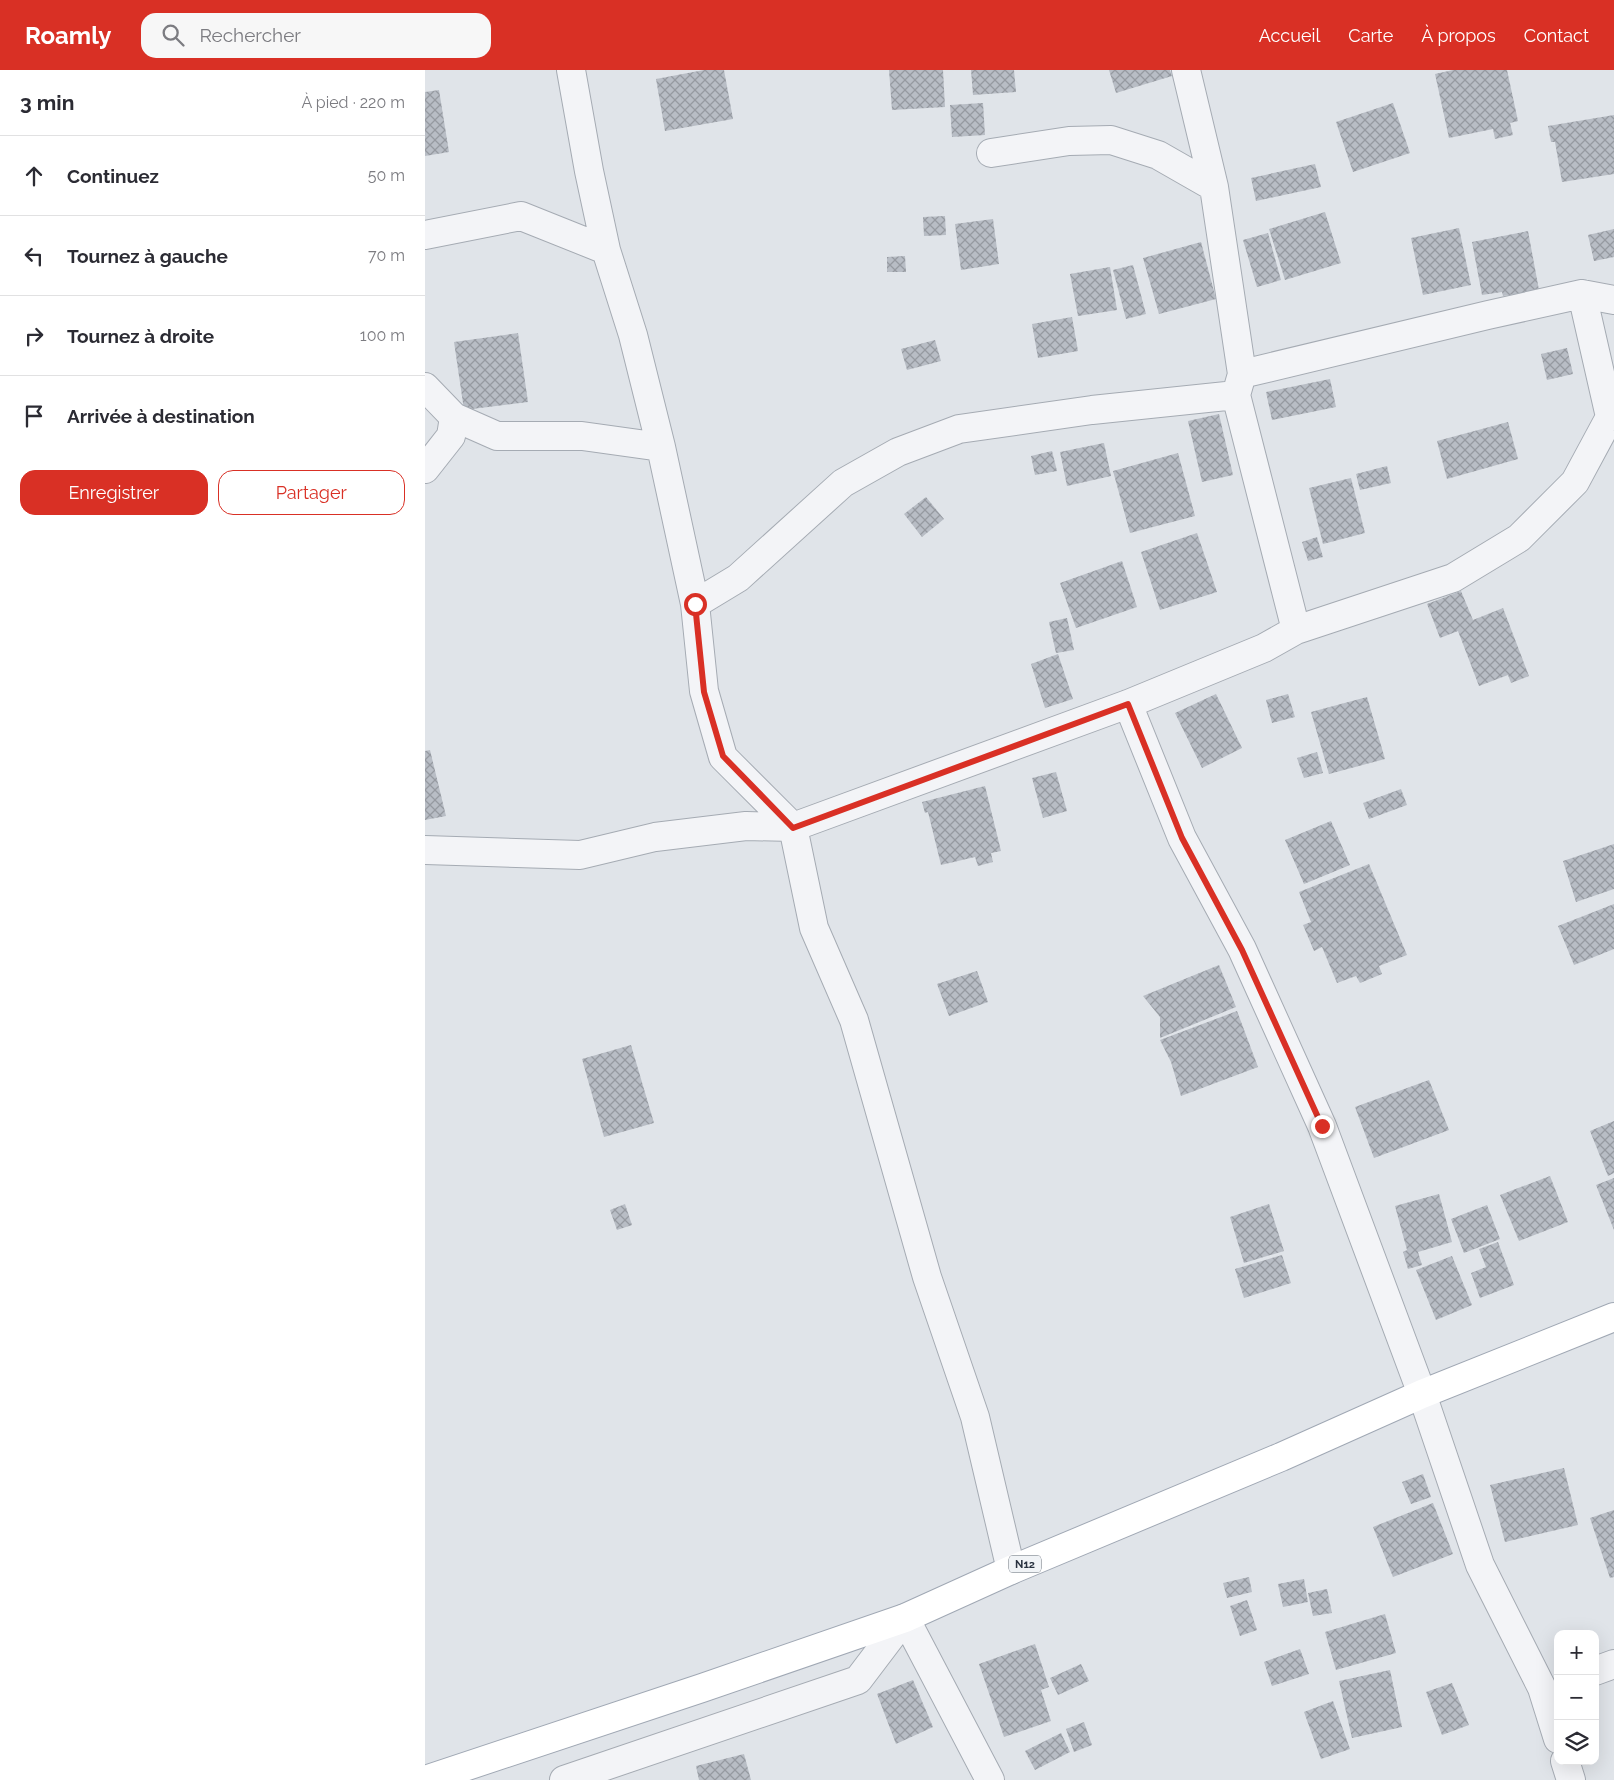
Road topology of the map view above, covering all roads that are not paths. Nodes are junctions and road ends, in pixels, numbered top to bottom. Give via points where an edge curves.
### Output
1 (571, 70) edge
2 (1186, 70) edge
3 (991, 154) dead end
4 (1214, 187) junction
5 (425, 235) edge
6 (606, 250) junction
7 (1582, 294) junction
8 (1614, 300) edge
9 (1239, 385) junction
10 (425, 388) edge
11 (454, 417) junction
12 (1612, 417) edge
13 (661, 447) junction
14 (425, 469) edge
15 (695, 604) junction
16 (1296, 630) junction
17 (1128, 704) junction
18 (793, 828) junction
19 (425, 850) edge
20 (1614, 1317) edge
21 (1422, 1394) junction
22 (1011, 1570) junction
23 (905, 1618) junction
24 (1614, 1664) edge
25 (1599, 1669) edge
26 (1550, 1686) edge
27 (1555, 1720) edge
28 (1566, 1765) edge
29 (425, 1780) edge
30 (564, 1780) edge
31 (990, 1780) edge
32 (1571, 1780) edge

1 - 6 street
2 - 4 street
3 - 4 street via 1069,141 1111,140 1158,155
4 - 9 street
5 - 6 street via 521,216
6 - 13 street via 633,335
7 - 8 street
7 - 9 street
7 - 12 street
9 - 15 street via 959,429 898,452 843,483 738,578
9 - 16 street
10 - 11 street
11 - 13 street via 497,436 582,436
11 - 14 street via 451,436
12 - 16 street via 1575,482 1519,538 1453,578
13 - 15 street
15 - 18 street via 704,692 723,756
16 - 17 street via 1264,648
17 - 18 street
17 - 21 street via 1182,838 1242,950 1322,1126
18 - 19 street via 746,826 655,837 580,855
18 - 22 street via 814,928 853,1020 927,1277 975,1417
20 - 21 main road, N12
21 - 22 main road, N12
21 - 26 street via 1480,1565
22 - 23 main road, N12
23 - 29 main road, N12
23 - 30 street via 858,1680
23 - 31 street
24 - 25 street
26 - 27 street
28 - 32 street

